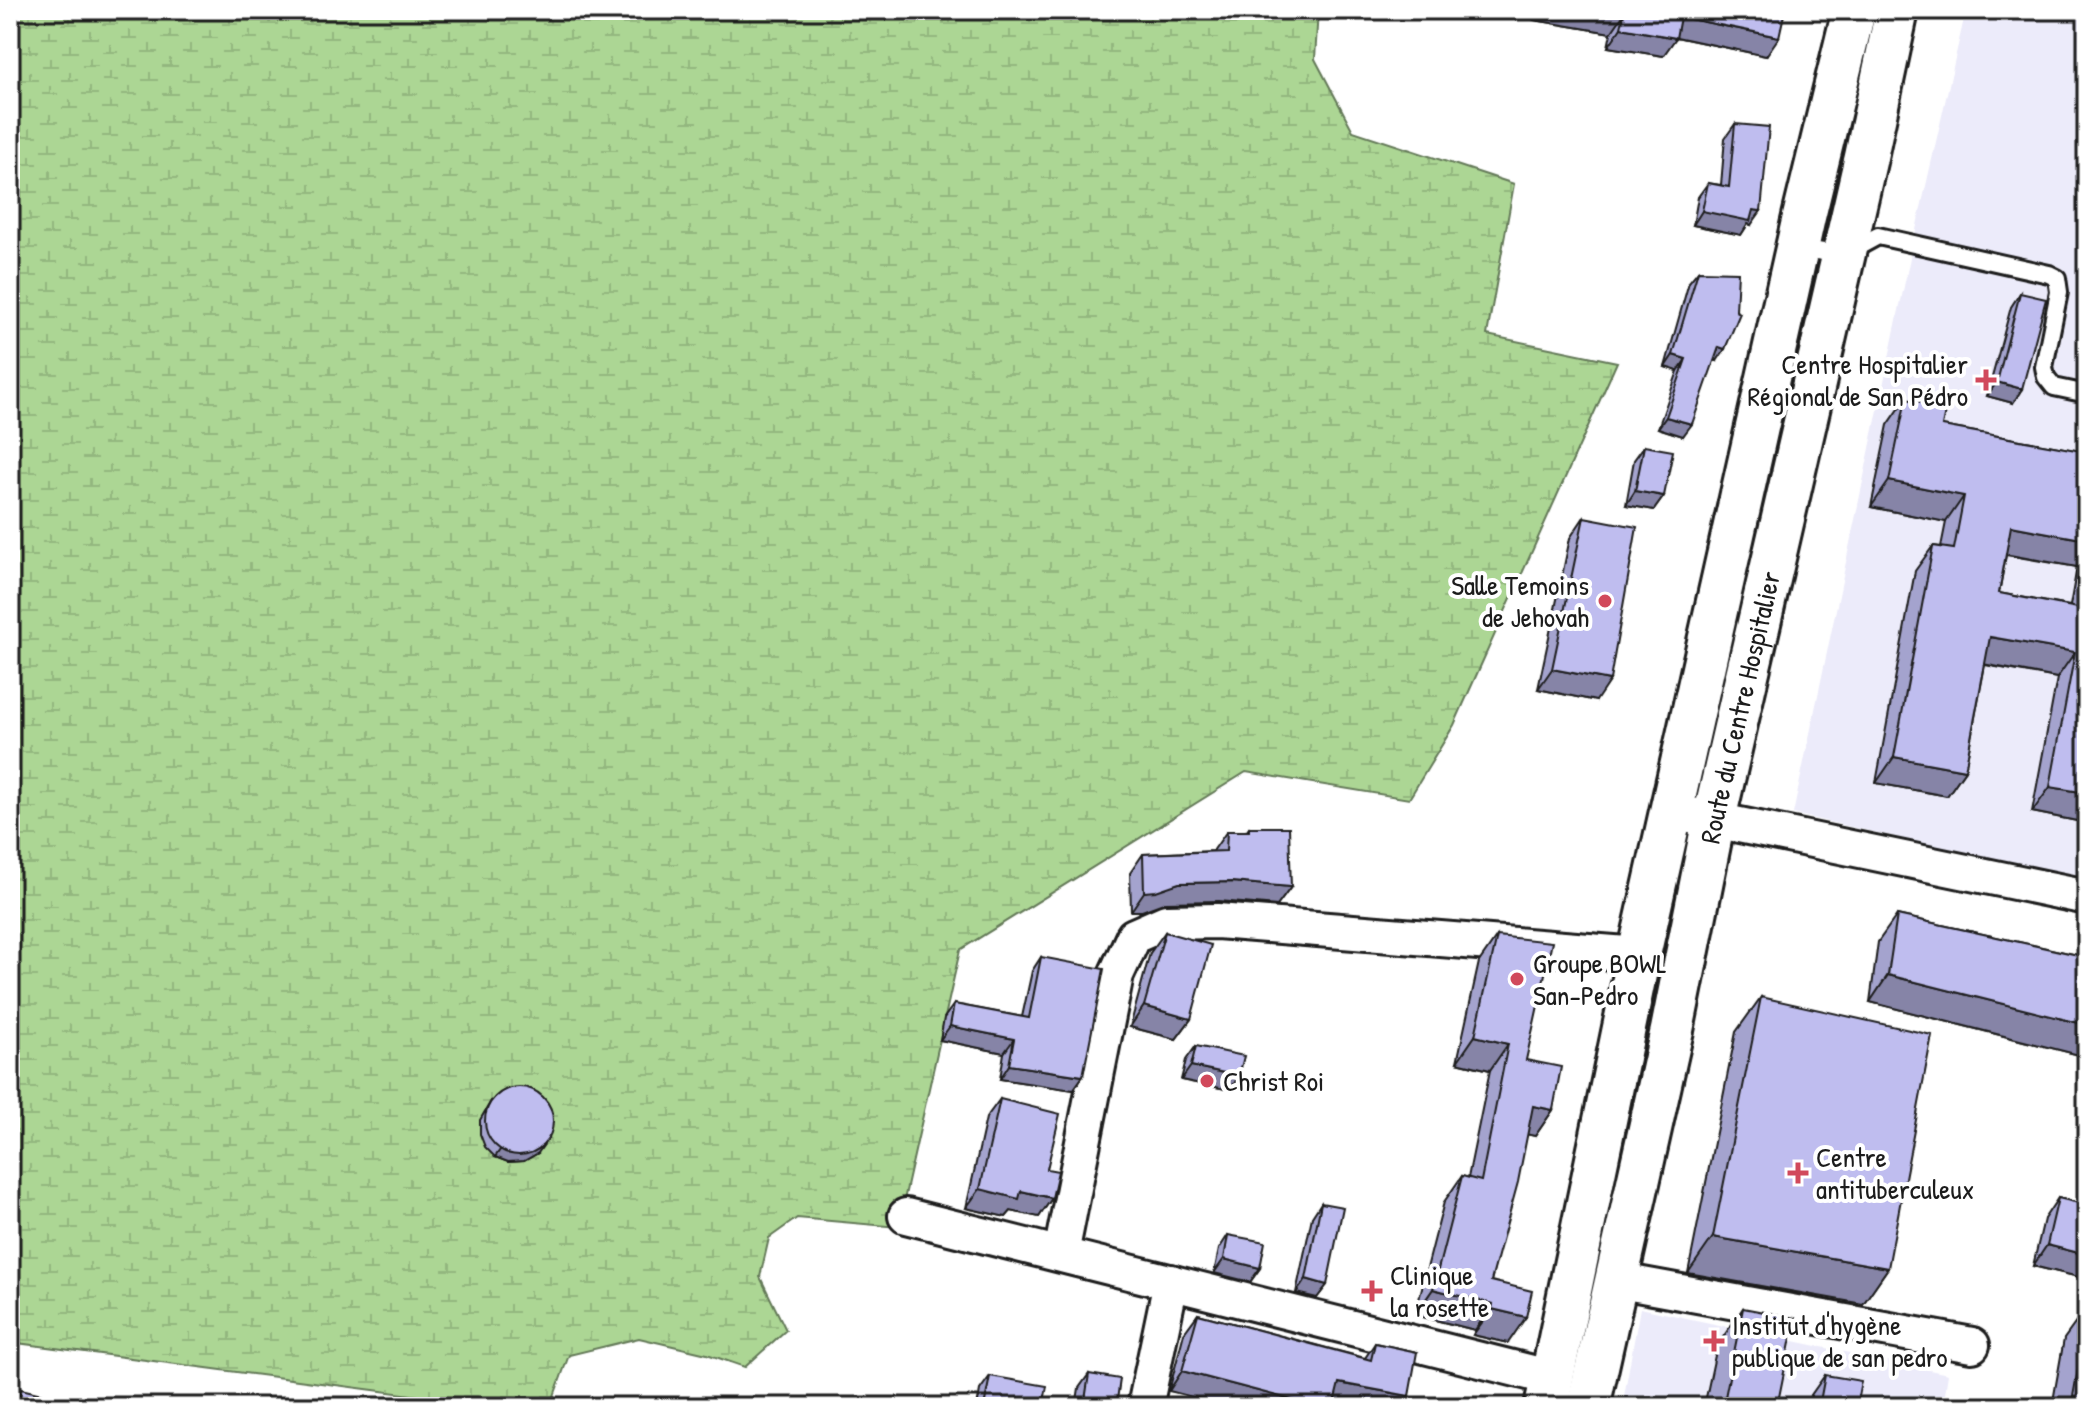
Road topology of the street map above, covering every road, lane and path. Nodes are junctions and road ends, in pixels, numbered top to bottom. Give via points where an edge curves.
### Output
1 (1854, 10) edge
2 (1897, 10) edge
3 (1842, 214) junction
4 (1797, 248) junction
5 (2087, 394) edge
6 (1671, 811) junction
7 (1714, 819) junction
8 (2087, 897) edge
9 (1639, 955) junction
10 (906, 1216) dead end
11 (1061, 1254) junction
12 (1615, 1280) junction
13 (1171, 1282) junction
14 (1972, 1345) dead end
15 (1549, 1392) edge
16 (1145, 1407) edge
17 (1588, 1407) edge

1 - 3 street, Route du Centre Hospitalier
2 - 3 street, Route du Centre Hospitalier
3 - 4 street, Route du Centre Hospitalier
3 - 4 lane
3 - 5 lane via 2057,278 2046,377 2054,387
3 - 7 street, Route du Centre Hospitalier
4 - 6 street, Route du Centre Hospitalier
6 - 7 street
6 - 9 street, Route du Centre Hospitalier
7 - 8 street
7 - 12 street, Route du Centre Hospitalier
9 - 11 street via 1217,921 1166,922 1134,936 1116,975
9 - 15 street, Route du Centre Hospitalier
10 - 11 street
11 - 13 street
12 - 14 street
12 - 17 street, Route du Centre Hospitalier
13 - 15 street
13 - 16 street

